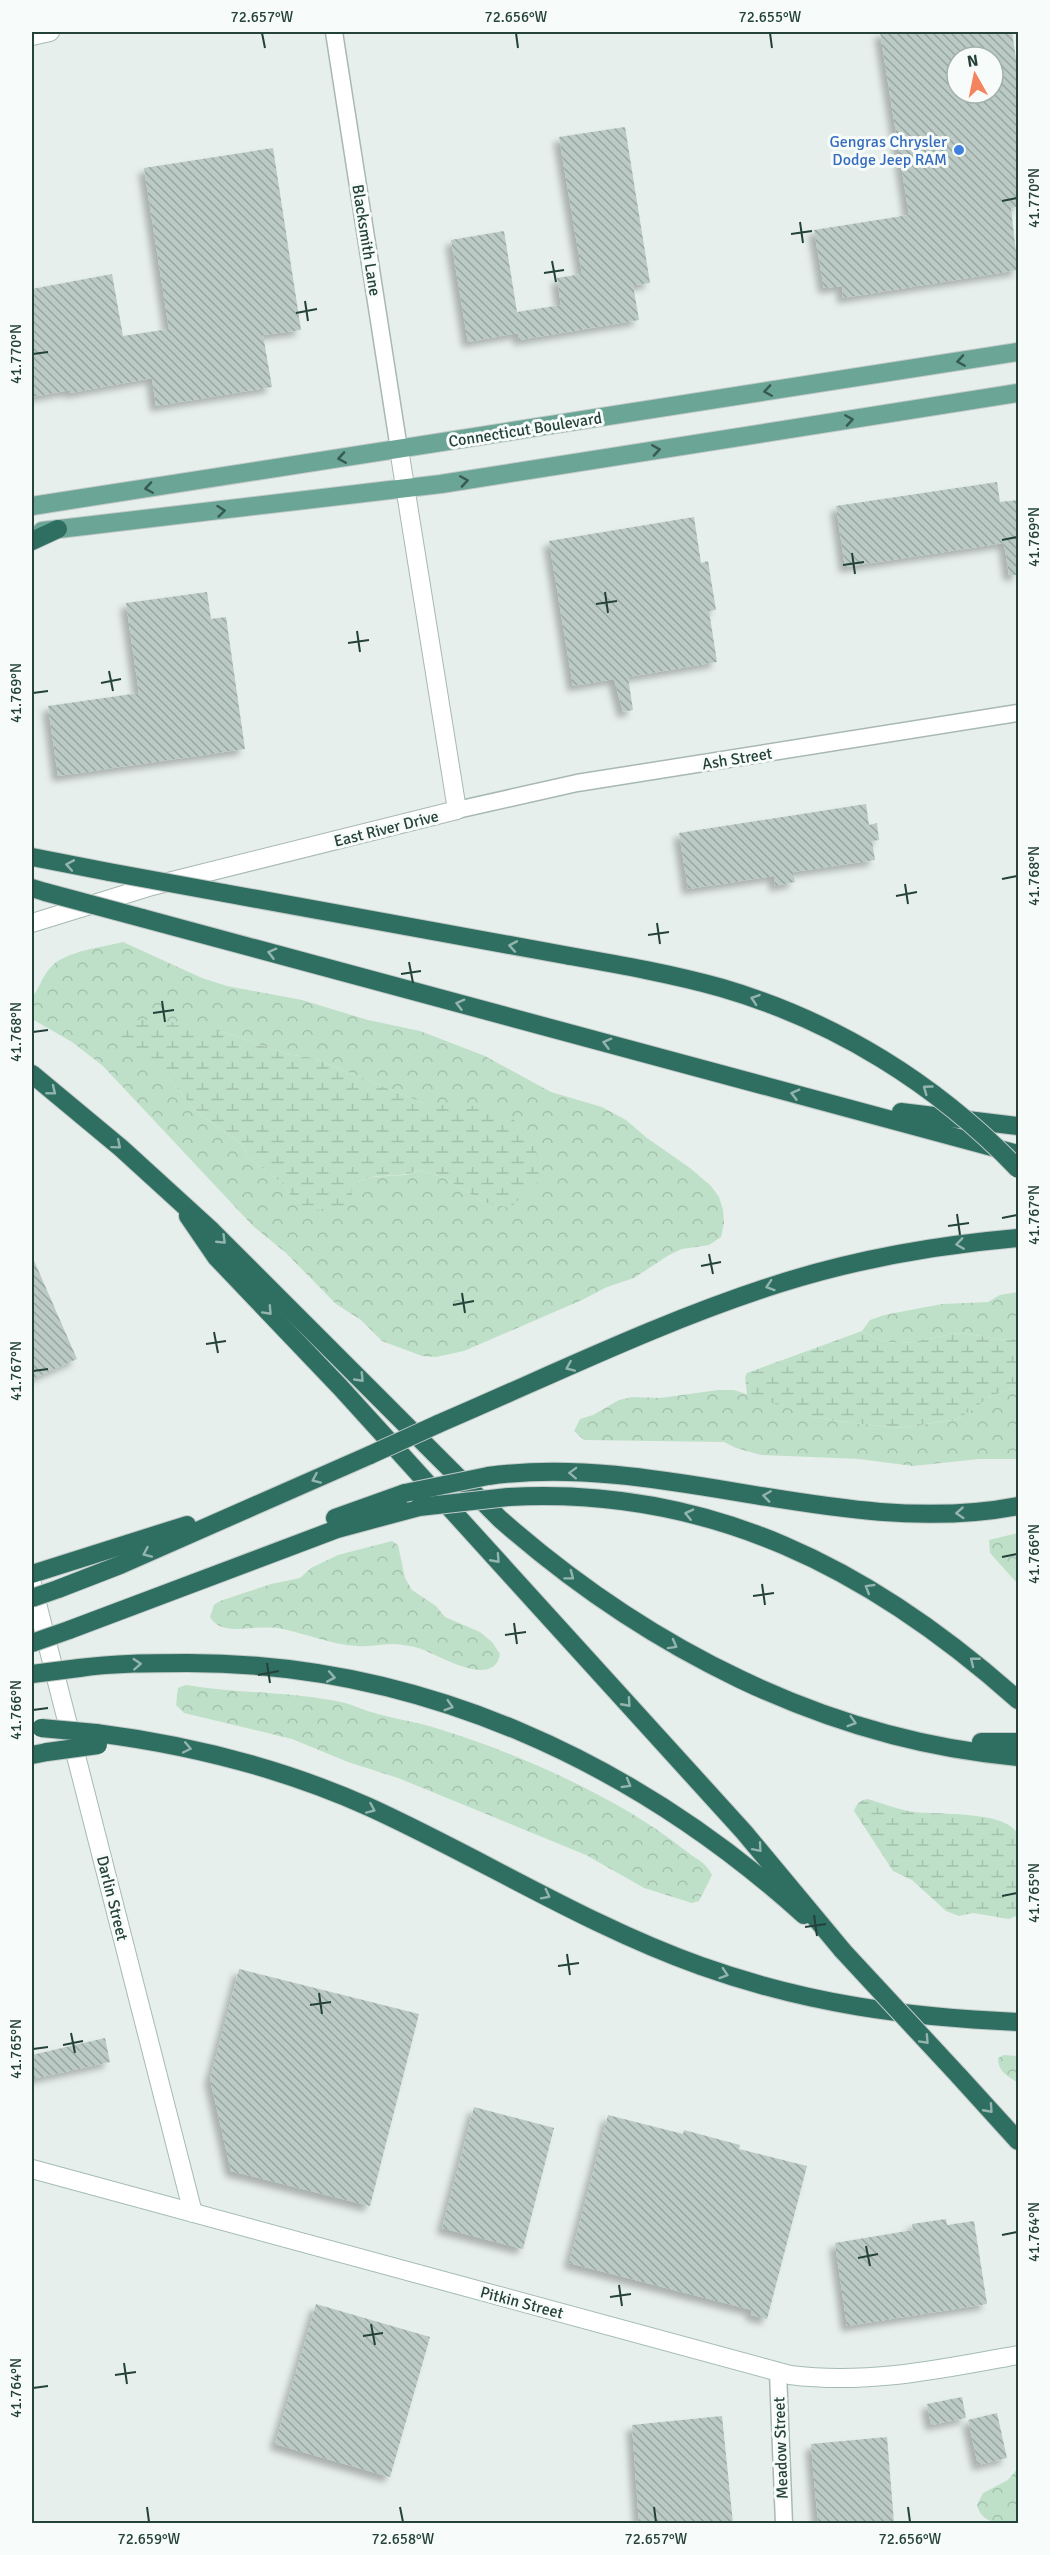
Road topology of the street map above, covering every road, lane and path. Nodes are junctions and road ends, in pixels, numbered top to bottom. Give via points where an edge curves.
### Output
1 (50, 32) edge
2 (334, 32) edge
3 (32, 36) edge
4 (1018, 352) edge
5 (1018, 393) edge
6 (399, 448) junction
7 (406, 489) junction
8 (32, 506) edge
9 (58, 529) junction
10 (32, 533) edge
11 (32, 541) edge
12 (1018, 713) edge
13 (457, 810) junction
14 (32, 857) edge
15 (38, 890) edge
16 (32, 923) edge
17 (32, 1074) edge
18 (852, 1109) junction
19 (1018, 1126) edge
20 (1018, 1154) edge
21 (1018, 1169) edge
22 (179, 1200) junction
23 (1018, 1238) edge
24 (259, 1505) junction
25 (1018, 1506) edge
26 (32, 1574) edge
27 (206, 1578) junction
28 (32, 1584) edge
29 (32, 1598) edge
30 (32, 1643) edge
31 (32, 1674) edge
32 (1018, 1700) edge
33 (36, 1728) edge
34 (97, 1739) junction
35 (928, 1742) junction
36 (1018, 1742) edge
37 (39, 1753) edge
38 (1018, 1756) edge
39 (843, 1951) junction
40 (1018, 2012) edge
41 (950, 2019) junction
42 (1018, 2022) edge
43 (1018, 2141) edge
44 (32, 2169) edge
45 (193, 2213) junction
46 (1018, 2355) edge
47 (778, 2372) junction
48 (784, 2523) edge

1 - 3 main road
2 - 6 street, Blacksmith Lane
4 -> 6 main road, Connecticut Boulevard
7 -> 5 main road
6 - 7 main road, East River Drive
6 -> 8 main road, Connecticut Boulevard
9 -> 7 main road
7 - 13 main road, East River Drive
9 - 10 main road
9 - 11 highway
12 - 13 street, Ash Street via 578,783
13 - 16 main road, East River Drive via 152,886
21 -> 14 highway, bridge via 926,1088 868,1050 773,1005 712,985
18 -> 15 highway, bridge
17 -> 22 highway
18 - 19 highway
18 - 20 highway
22 -> 35 highway via 477,1497 596,1596 664,1640 760,1688 854,1722
22 -> 39 highway via 213,1254 347,1395 736,1823
23 -> 24 highway, bridge via 891,1256 780,1283 694,1314
24 - 26 highway via 120,1544
24 -> 29 highway, bridge
25 -> 27 highway, bridge via 953,1514 902,1513 603,1474 534,1472 488,1476 405,1493 310,1529
27 - 30 highway, bridge
32 -> 27 highway, bridge via 918,1619 825,1563 731,1524 622,1501 508,1497 419,1507 337,1528
28 - 45 main road, Darlin Street
31 -> 39 highway, bridge via 167,1663 279,1669 393,1690 491,1720 578,1758 675,1813 766,1882
33 - 34 highway, bridge
34 - 37 highway, bridge
34 -> 41 highway via 129,1737 229,1758 327,1790 594,1919 702,1966 825,2002
35 - 36 highway
35 - 38 highway
39 -> 43 highway, bridge
40 - 41 highway
41 - 42 highway
44 - 45 main road, Pitkin Street
45 - 47 main road, Pitkin Street
46 - 47 main road, Pitkin Street via 891,2377 813,2378
47 - 48 street, Meadow Street

